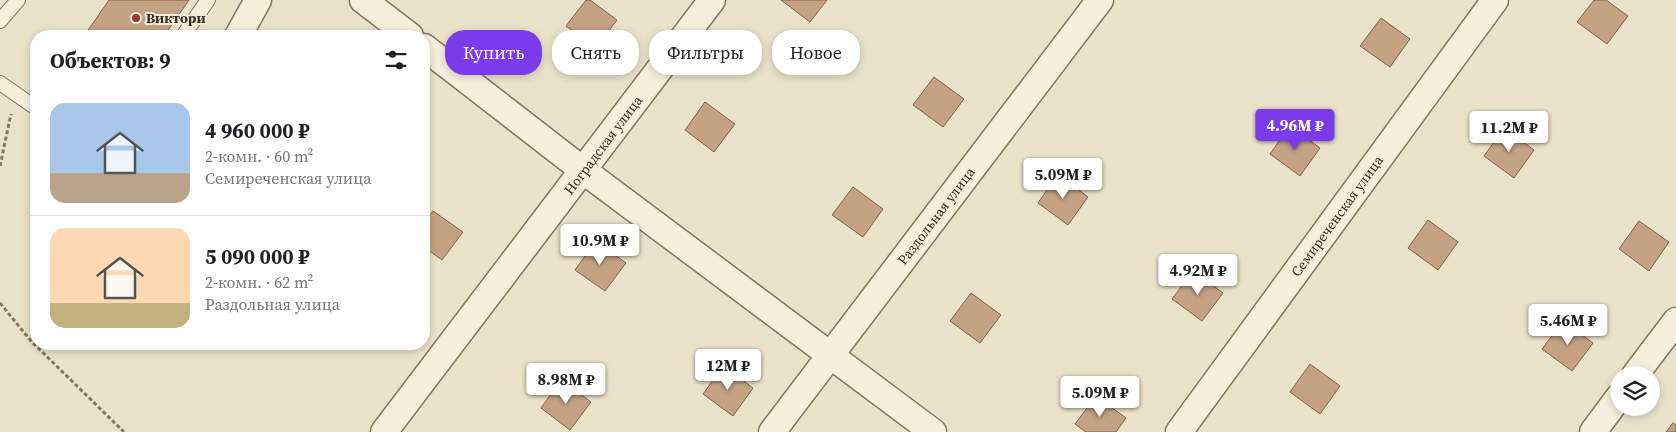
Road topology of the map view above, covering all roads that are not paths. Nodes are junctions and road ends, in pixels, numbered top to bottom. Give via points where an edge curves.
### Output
1 (18, 0) edge
2 (208, 0) edge
3 (258, 0) edge
4 (363, 0) edge
5 (712, 0) edge
6 (1100, 0) edge
7 (1495, 0) edge
8 (0, 21) edge
9 (187, 30) edge
10 (241, 30) edge
11 (402, 30) edge
12 (430, 52) edge
13 (0, 83) edge
14 (30, 104) edge
15 (584, 171) junction
16 (1676, 321) edge
17 (830, 356) junction
18 (1643, 366) edge
19 (1610, 409) edge
20 (384, 432) edge
21 (772, 432) edge
22 (932, 432) edge
23 (1179, 432) edge
24 (1593, 432) edge

1 - 8 lane
2 - 9 lane
3 - 10 street
4 - 11 street
5 - 15 street, Ноградская улица
6 - 17 street, Раздольная улица
7 - 23 street, Семиреченская улица
12 - 15 street
13 - 14 lane
15 - 17 street
15 - 20 street, Ноградская улица
16 - 18 street
17 - 21 street, Раздольная улица
17 - 22 street
19 - 24 street

